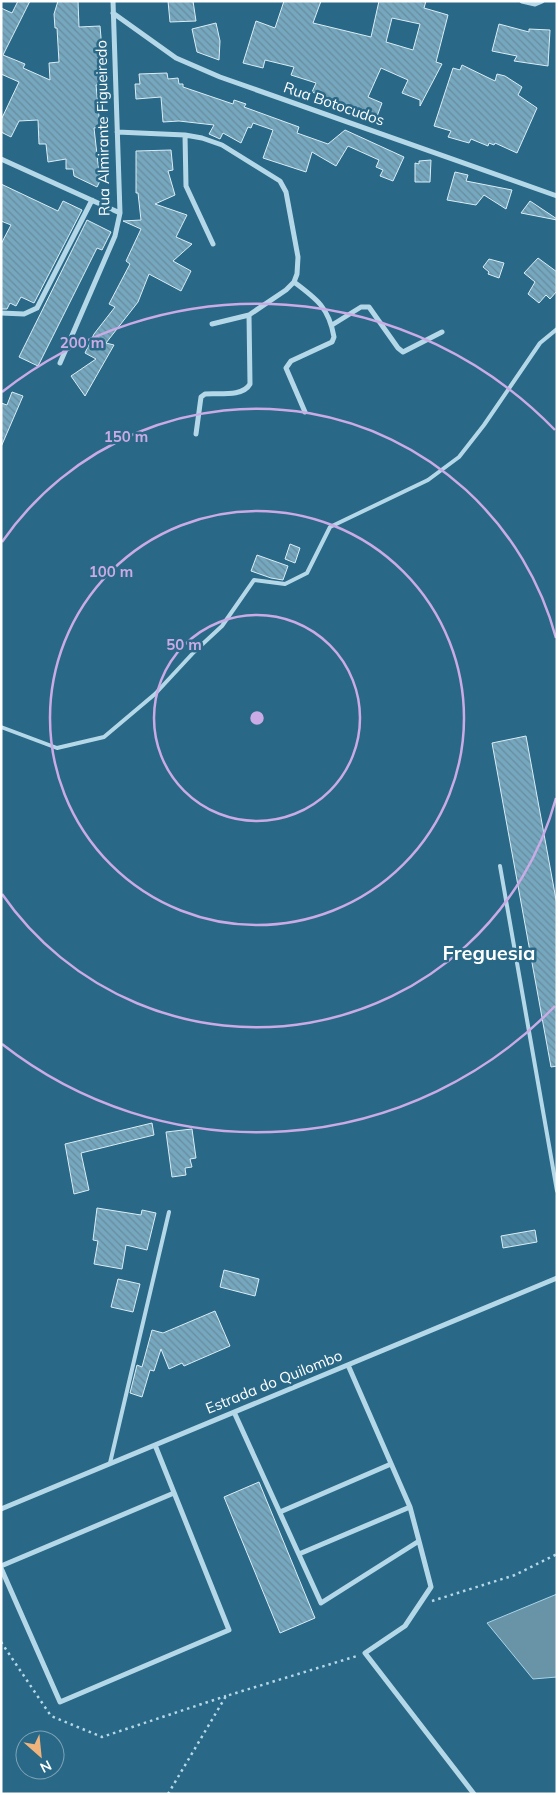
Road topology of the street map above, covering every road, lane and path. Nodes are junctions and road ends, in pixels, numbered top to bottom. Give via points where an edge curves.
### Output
1 (113, 1) edge
2 (522, 1) edge
3 (542, 1) edge
4 (113, 13) junction
5 (117, 132) junction
6 (185, 135) junction
7 (1, 159) edge
8 (557, 196) edge
9 (92, 200) junction
10 (120, 213) junction
11 (212, 244) dead end
12 (294, 282) junction
13 (1, 313) edge
14 (249, 315) junction
15 (212, 324) dead end
16 (332, 325) junction
17 (557, 329) edge
18 (442, 332) dead end
19 (60, 363) dead end
20 (305, 412) dead end
21 (196, 434) dead end
22 (1, 727) edge
23 (500, 866) dead end
24 (557, 1190) edge
25 (169, 1212) dead end
26 (557, 1278) edge
27 (348, 1365) junction
28 (234, 1412) junction
29 (154, 1445) junction
30 (110, 1464) junction
31 (391, 1464) junction
32 (174, 1493) junction
33 (410, 1507) junction
34 (1, 1508) edge
35 (280, 1512) junction
36 (419, 1541) junction
37 (299, 1554) junction
38 (557, 1554) edge
39 (1, 1567) edge
40 (419, 1605) junction
41 (1, 1642) edge
42 (365, 1653) junction
43 (226, 1696) junction
44 (168, 1794) edge
45 (474, 1794) edge

1 - 4 street, Rua Almirante Figueiredo
2 - 3 street via 535,4
4 - 5 street, Rua Almirante Figueiredo
4 - 8 street, Rua Botocudos via 176,58 220,77
5 - 6 street
5 - 10 street, Rua Almirante Figueiredo
6 - 11 street via 186,186
6 - 12 street via 222,145 280,181 289,203 298,257
7 - 9 street
9 - 10 street
9 - 13 street via 37,308 24,314
10 - 19 street, Rua Almirante Figueiredo via 115,236
12 - 14 street
12 - 16 street via 317,298
14 - 15 street
14 - 21 street via 250,384 242,392 201,397
16 - 18 street via 361,307 370,307 403,352
16 - 20 street via 332,342 291,361 286,368
17 - 22 lane via 540,343 459,457 428,480 330,527 307,573 285,584 254,580 222,626 155,694 104,737 57,748
23 - 24 lane
25 - 30 lane
26 - 27 street, Estrada do Quilombo
27 - 28 street, Estrada do Quilombo
27 - 31 street
28 - 29 street, Estrada do Quilombo
28 - 35 street
29 - 30 street, Estrada do Quilombo
29 - 32 street
30 - 34 street, Estrada do Quilombo
31 - 33 street
31 - 35 street
32 - 39 street
32 - 39 street via 229,1630 60,1702
33 - 36 street
33 - 37 street
35 - 37 street
36 - 37 street via 320,1603
36 - 40 street via 430,1587
38 - 40 path via 515,1575
40 - 42 street via 406,1626
41 - 43 path via 51,1716 102,1737
42 - 43 path
42 - 45 street
43 - 44 path

